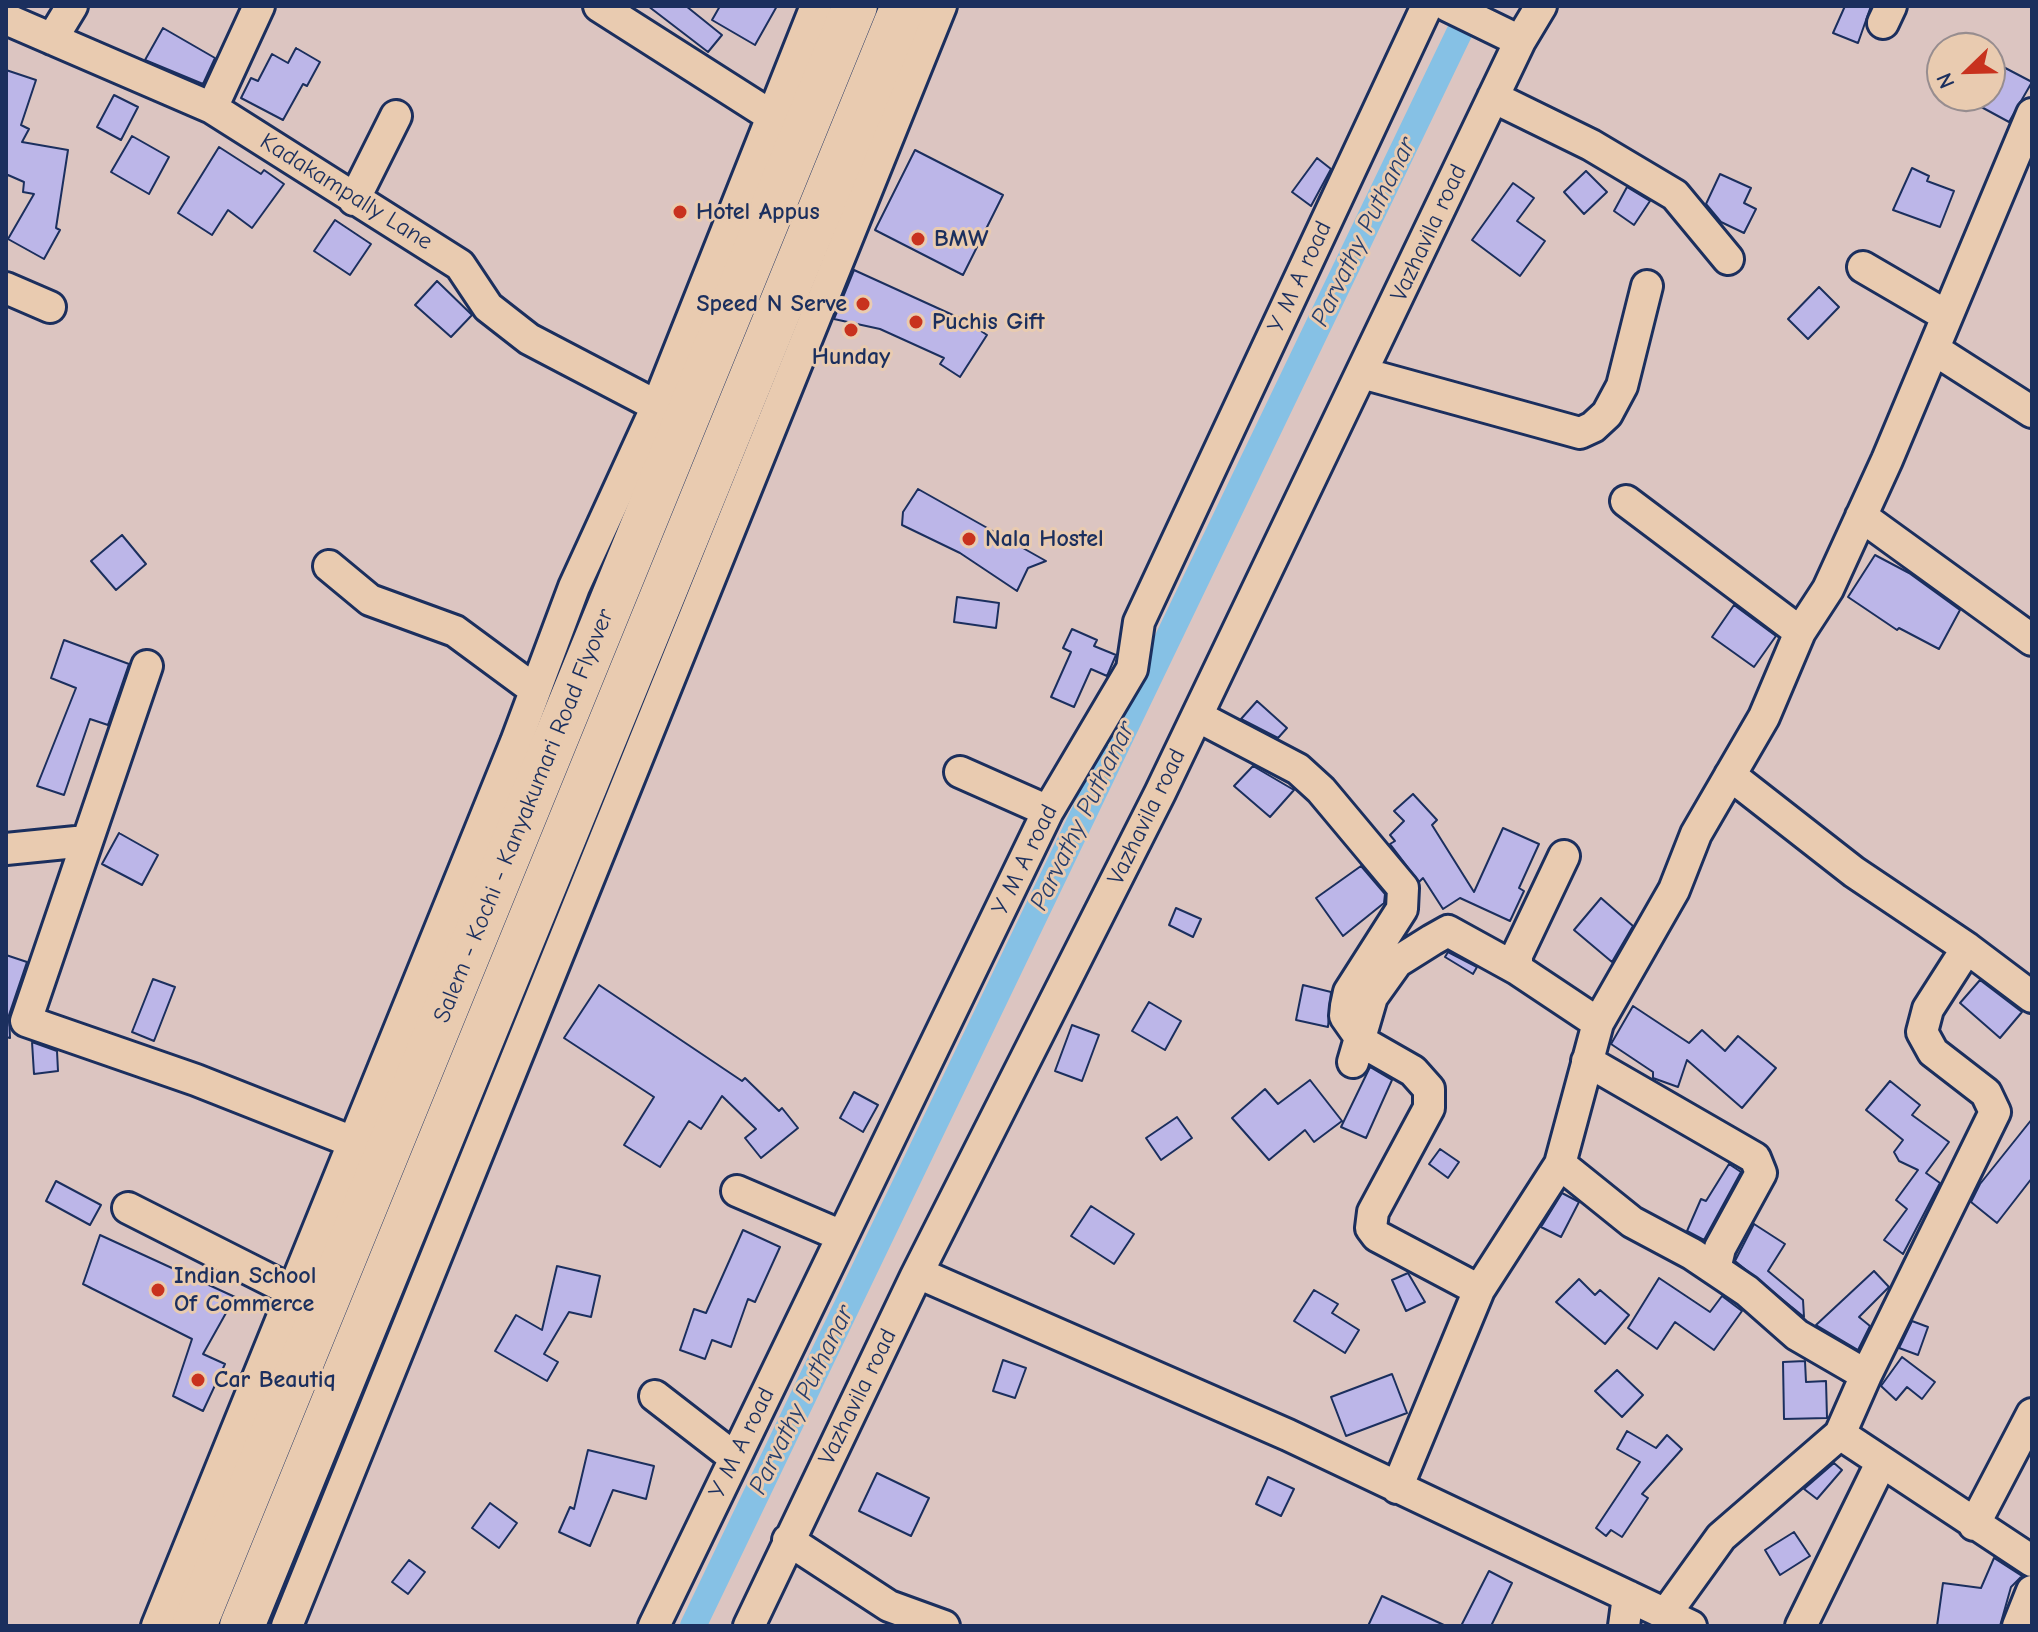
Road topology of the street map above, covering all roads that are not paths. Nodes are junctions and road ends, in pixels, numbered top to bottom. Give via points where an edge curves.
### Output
1 (72, 6) edge
2 (259, 6) edge
3 (599, 6) edge
4 (816, 6) edge
5 (855, 6) edge
6 (903, 6) edge
7 (941, 6) edge
8 (1427, 6) edge
9 (1448, 6) edge
10 (1541, 6) edge
11 (6, 21) edge
12 (1512, 37) junction
13 (52, 39) junction
14 (1493, 97) junction
15 (212, 108) junction
16 (2032, 114) edge
17 (396, 116) dead end
18 (773, 117) junction
19 (354, 200) junction
20 (1728, 259) dead end
21 (1863, 267) dead end
22 (1647, 286) dead end
23 (6, 288) edge
24 (50, 307) dead end
25 (1947, 316) junction
26 (1935, 350) junction
27 (1362, 373) junction
28 (657, 406) junction
29 (2032, 412) edge
30 (1626, 501) dead end
31 (1861, 516) junction
32 (329, 566) dead end
33 (1800, 632) junction
34 (2032, 640) edge
35 (147, 666) dead end
36 (535, 690) junction
37 (1197, 716) junction
38 (960, 772) dead end
39 (1730, 775) junction
40 (1048, 811) junction
41 (86, 841) junction
42 (6, 849) edge
43 (1564, 856) dead end
44 (1967, 948) junction
45 (1517, 969) junction
46 (2032, 997) edge
47 (16, 1018) edge
48 (1598, 1023) junction
49 (1357, 1051) junction
50 (1587, 1061) junction
51 (353, 1142) junction
52 (1560, 1164) junction
53 (737, 1191) dead end
54 (128, 1208) dead end
55 (842, 1236) junction
56 (1715, 1269) junction
57 (918, 1273) junction
58 (1479, 1290) junction
59 (294, 1292) junction
60 (1866, 1375) junction
61 (655, 1396) dead end
62 (2032, 1414) edge
63 (1840, 1434) junction
64 (735, 1458) junction
65 (1881, 1463) junction
66 (1397, 1488) junction
67 (1974, 1525) junction
68 (788, 1540) junction
69 (2032, 1561) edge
70 (2032, 1591) edge
71 (1628, 1596) junction
72 (1679, 1619) edge
73 (157, 1626) edge
74 (194, 1626) edge
75 (242, 1626) edge
76 (287, 1626) edge
77 (654, 1626) edge
78 (749, 1626) edge
79 (944, 1626) edge
80 (1624, 1626) edge
81 (1801, 1626) edge
82 (2018, 1626) edge

1 - 13 street
2 - 15 street
3 - 18 street
4 - 18 street
5 - 74 highway, Salem - Kochi - Kanyakumari Road Flyover
6 - 75 highway, Salem - Kochi - Kanyakumari Road Flyover
7 - 76 street
8 - 40 street, Y M A road via 1139,622 1132,669
9 - 12 street
10 - 12 street, Vazhavila road
11 - 13 street, Kadakampally Lane
12 - 14 street, Vazhavila road
13 - 15 street, Kadakampally Lane
14 - 20 street via 1591,145 1675,195
14 - 27 street, Vazhavila road
15 - 19 street, Kadakampally Lane
16 - 25 street
17 - 19 street
18 - 28 street
19 - 28 street, Kadakampally Lane via 460,265 488,307 529,339
21 - 25 street
22 - 27 street via 1622,386 1607,414 1580,433
23 - 24 street
25 - 26 street
26 - 29 street
26 - 31 street
27 - 37 street, Vazhavila road
28 - 36 street via 574,587
30 - 33 street
31 - 33 street via 1828,589
31 - 34 street
32 - 36 street via 370,600 455,631
33 - 39 street via 1764,717
35 - 41 street
36 - 51 street
37 - 49 street via 1298,769 1403,888 1402,909 1349,992 1345,1016
37 - 57 street, Vazhavila road
38 - 40 street
39 - 44 street via 1854,872
39 - 48 street via 1696,834 1652,931
40 - 55 street, Y M A road
41 - 42 street
41 - 47 street
43 - 45 street via 1517,955
44 - 46 street
44 - 60 street via 1928,1009 1922,1032 1933,1052 1986,1093 1995,1112
45 - 48 street
45 - 49 street via 1448,931 1397,962 1372,997
47 - 51 street
48 - 50 street
49 - 58 street via 1413,1071 1429,1089 1424,1118 1373,1212 1371,1228
50 - 52 street
50 - 56 street via 1755,1158 1761,1173 1720,1248
51 - 59 street
52 - 56 street via 1632,1222
52 - 58 street
53 - 55 street
54 - 59 street
55 - 64 street, Y M A road
56 - 60 street via 1797,1335
57 - 66 street
57 - 68 street, Vazhavila road
58 - 66 street
59 - 73 street
60 - 63 street
61 - 64 street
62 - 67 street
63 - 65 street
63 - 72 street via 1721,1537
64 - 77 street, Y M A road
65 - 67 street
65 - 81 street
66 - 71 street
67 - 69 street
68 - 78 street, Vazhavila road
68 - 79 street via 889,1606
70 - 82 street
71 - 72 street
71 - 80 street

